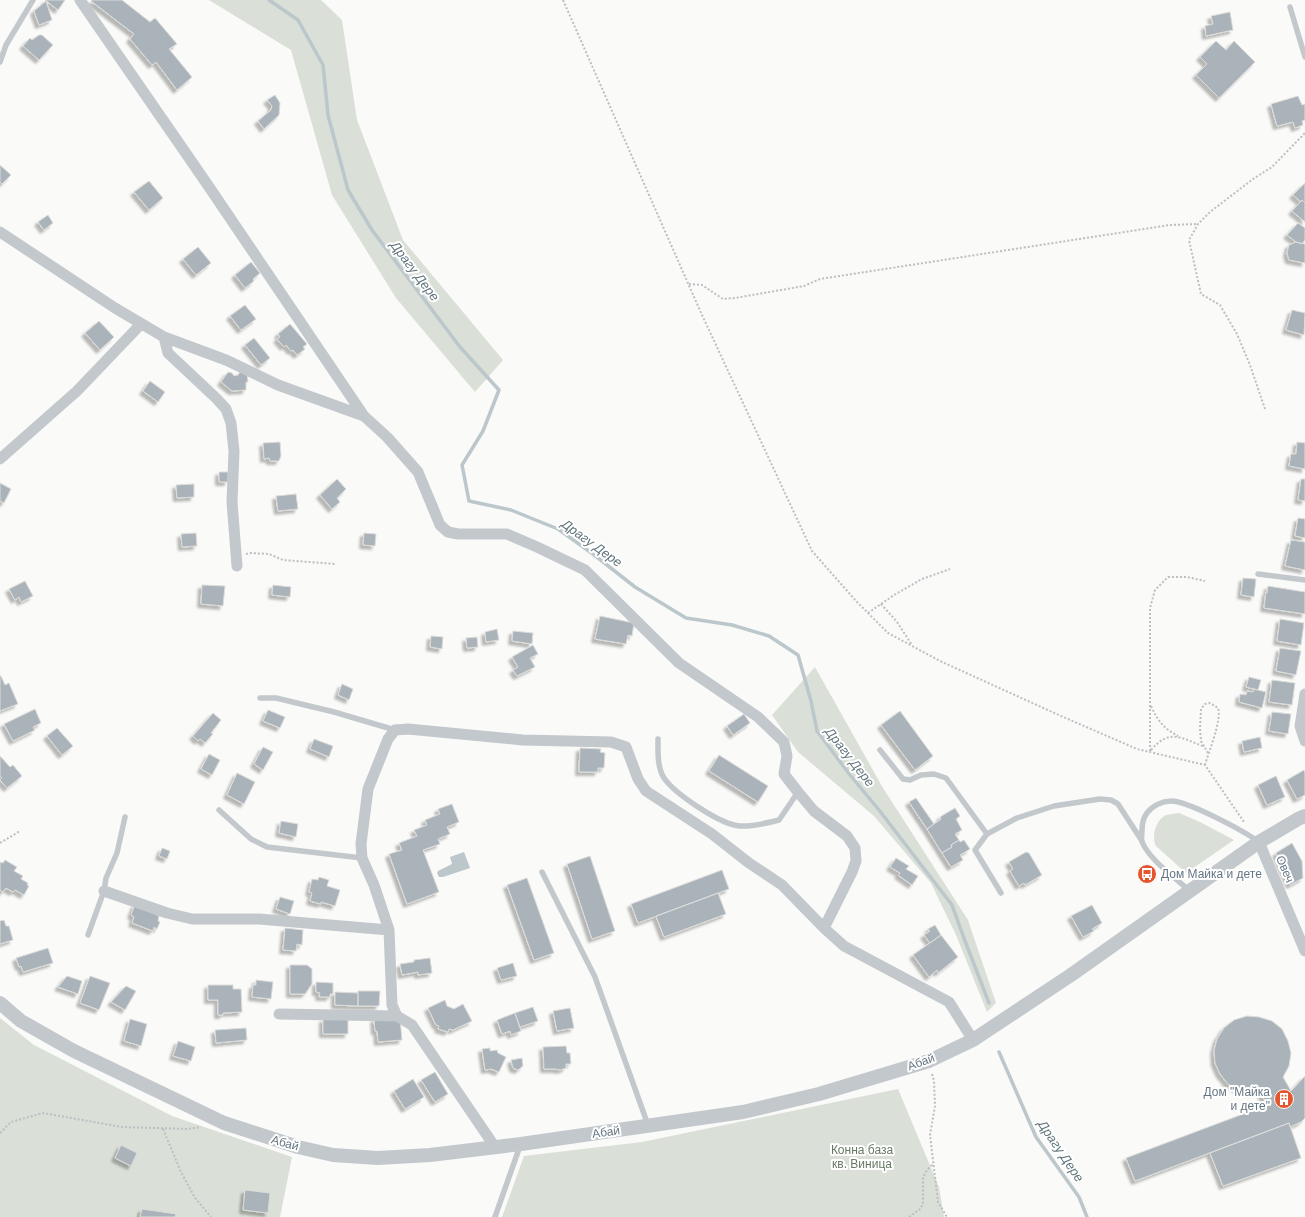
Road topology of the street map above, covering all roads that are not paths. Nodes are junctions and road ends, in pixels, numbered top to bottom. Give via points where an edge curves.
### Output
1 (33, 0) edge
2 (80, 0) edge
3 (1290, 7) dead end
4 (1305, 57) edge
5 (0, 62) edge
6 (0, 232) edge
7 (141, 324) junction
8 (164, 336) junction
9 (364, 416) junction
10 (0, 459) edge
11 (237, 561) road end
12 (1258, 574) dead end
13 (1305, 580) edge
14 (1305, 694) edge
15 (260, 698) dead end
16 (395, 730) junction
17 (658, 739) dead end
18 (1305, 741) edge
19 (880, 750) dead end
20 (798, 792) junction
21 (219, 810) dead end
22 (1305, 816) edge
23 (125, 817) dead end
24 (986, 834) junction
25 (1142, 841) junction
26 (1259, 842) junction
27 (362, 858) junction
28 (542, 872) dead end
29 (104, 890) junction
30 (1190, 891) junction
31 (1001, 893) dead end
32 (824, 928) junction
33 (389, 930) junction
34 (88, 935) dead end
35 (1305, 951) edge
36 (0, 1002) edge
37 (279, 1014) dead end
38 (398, 1016) junction
39 (973, 1040) junction
40 (648, 1126) junction
41 (521, 1144) junction
42 (495, 1147) junction
43 (495, 1217) edge

1 - 5 lane via 6,45
2 - 9 street
3 - 4 lane
6 - 7 street
7 - 8 street
7 - 10 street via 76,391
8 - 9 street via 226,360 278,385
8 - 11 street via 168,353 217,399 226,409 231,423 234,451 232,502
9 - 20 street via 418,472 440,526 448,532 458,534 507,534 585,570 679,663 758,717 784,742 787,756 784,774
12 - 13 lane
14 - 18 street via 1300,726
15 - 16 lane via 276,698
16 - 27 street via 388,739 368,789 361,844
16 - 32 street via 408,729 523,740 611,742 626,747 638,779 646,791 712,834 782,885
17 - 20 lane via 659,765 664,778 685,798 725,823 740,826 779,820
19 - 24 lane via 903,780 934,774 946,778
20 - 32 street via 814,811 847,836 855,848 856,861 852,872
21 - 27 lane via 251,839 266,847
22 - 26 street, Абай
23 - 29 lane via 117,853 106,878
24 - 25 lane via 1017,818 1054,806 1100,799 1118,804
24 - 31 lane via 975,850
25 - 26 lane via 1145,815 1163,802 1172,801 1184,803 1248,834
25 - 30 lane via 1156,862
26 - 30 street, Абай
26 - 35 street, Овеч
27 - 33 street
28 - 40 lane via 595,977
29 - 33 street via 167,913 192,919 259,919
29 - 34 lane
30 - 39 street, Абай via 1072,975
32 - 39 street via 844,946 949,1002
33 - 38 street via 392,1005
36 - 42 street, Абай via 21,1021 81,1055 224,1123 291,1145 333,1155 378,1158
37 - 38 street
38 - 42 street via 412,1025
39 - 40 street, Абай via 929,1061 819,1094 743,1112
40 - 41 street, Абай
41 - 42 street, Абай
41 - 43 lane

